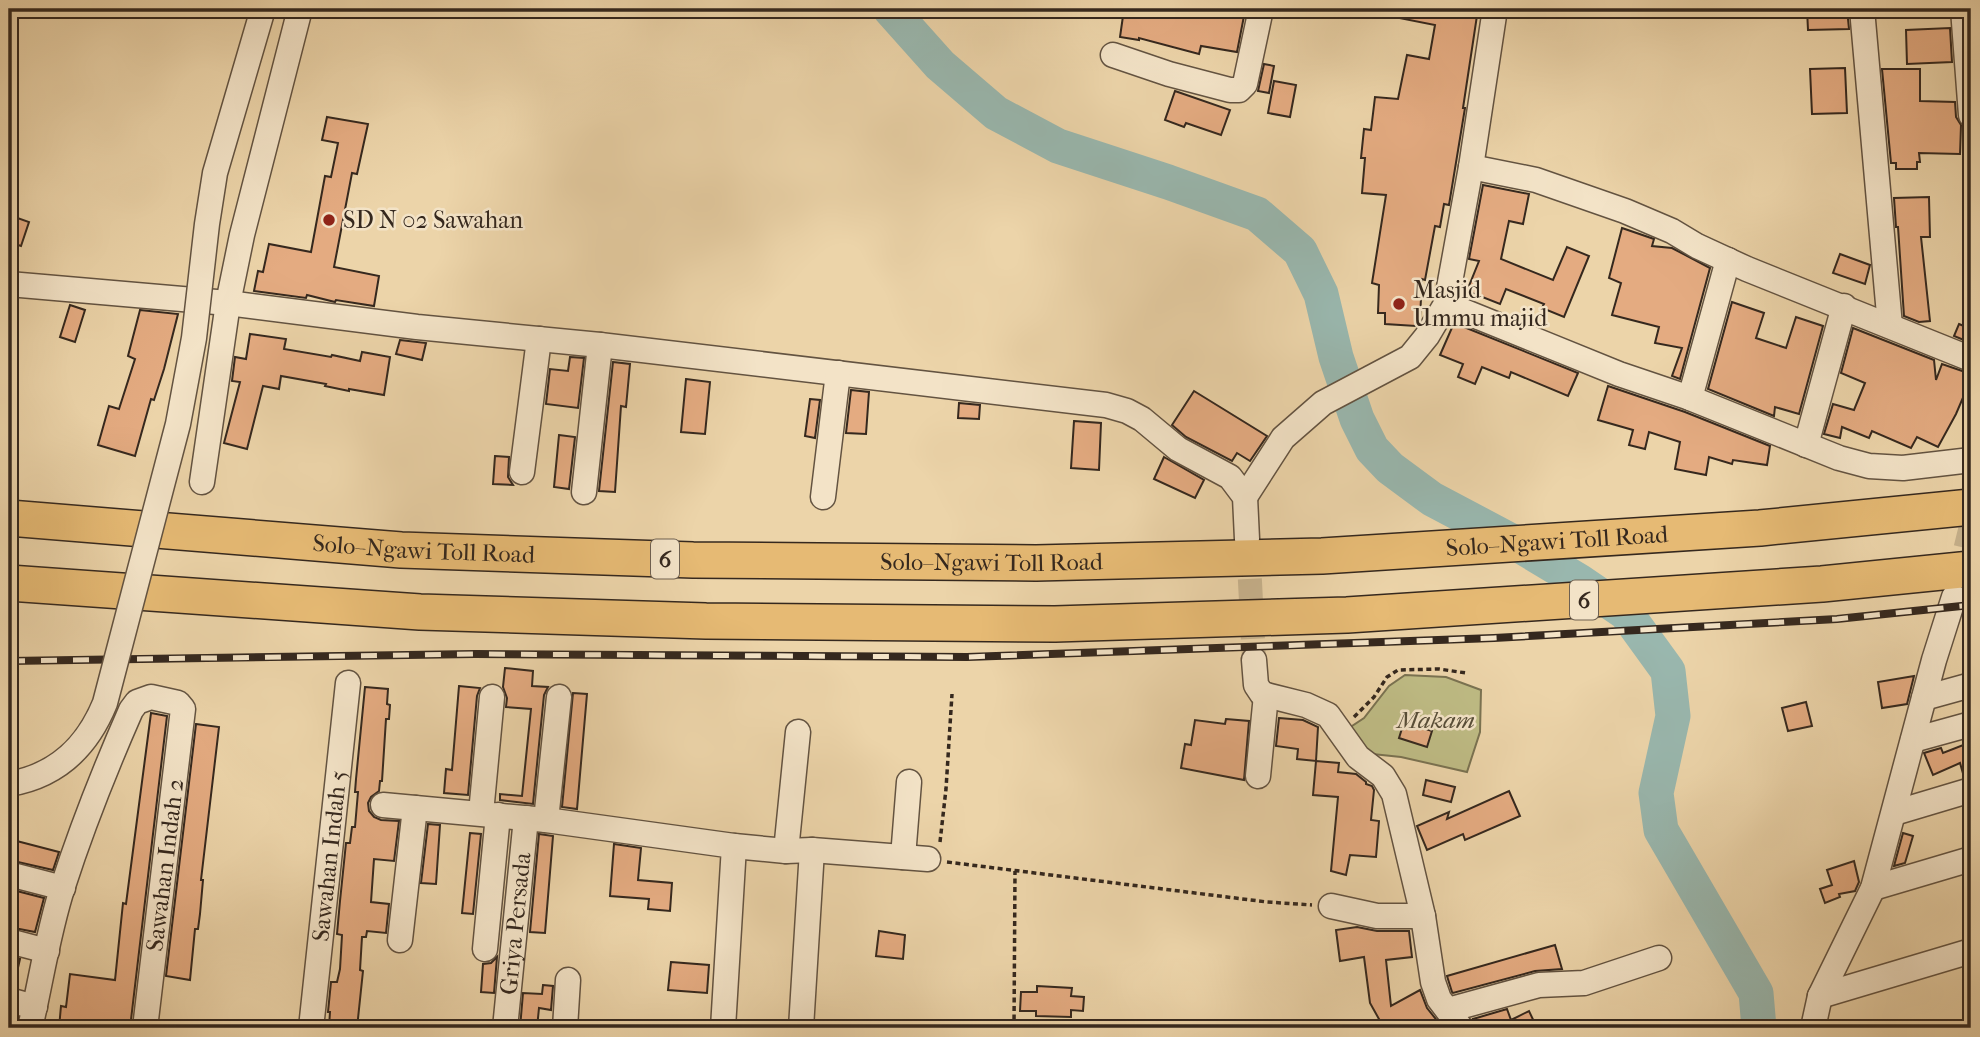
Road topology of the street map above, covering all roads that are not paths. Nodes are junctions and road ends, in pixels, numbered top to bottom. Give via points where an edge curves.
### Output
1 (264, 9) edge
2 (300, 9) edge
3 (1261, 9) edge
4 (1495, 9) edge
5 (1862, 9) edge
6 (1964, 9) edge
7 (1113, 55) dead end
8 (1971, 115) edge
9 (1471, 167) junction
10 (1728, 260) junction
11 (9, 284) edge
12 (228, 303) junction
13 (1446, 304) junction
14 (1844, 306) junction
15 (1890, 326) junction
16 (539, 339) junction
17 (600, 345) junction
18 (1971, 359) edge
19 (838, 373) junction
20 (1690, 398) junction
21 (1806, 444) junction
22 (1971, 460) edge
23 (522, 472) dead end
24 (202, 482) dead end
25 (584, 492) dead end
26 (823, 497) dead end
27 (1245, 497) junction
28 (1971, 507) edge
29 (9, 518) edge
30 (1247, 539) tunnel mouth
31 (1962, 583) edge
32 (19, 586) edge
33 (1254, 660) tunnel mouth
34 (348, 682) dead end
35 (1971, 685) edge
36 (1266, 695) junction
37 (492, 697) dead end
38 (559, 697) dead end
39 (1924, 698) junction
40 (1971, 724) edge
41 (798, 732) dead end
42 (1913, 740) junction
43 (1258, 776) dead end
44 (909, 782) dead end
45 (9, 785) edge
46 (1971, 790) edge
47 (383, 805) dead end
48 (415, 808) junction
49 (1894, 813) junction
50 (490, 814) junction
51 (536, 819) junction
52 (734, 846) junction
53 (812, 850) junction
54 (786, 851) junction
55 (1971, 859) edge
56 (9, 874) edge
57 (62, 888) junction
58 (1872, 888) junction
59 (1331, 906) road end
60 (1423, 916) junction
61 (400, 940) dead end
62 (9, 941) edge
63 (485, 949) dead end
64 (47, 951) junction
65 (1971, 951) edge
66 (1659, 958) dead end
67 (568, 980) dead end
68 (1820, 996) junction
69 (9, 1000) edge
70 (33, 1018) edge
71 (1454, 1019) edge
72 (145, 1028) edge
73 (311, 1028) edge
74 (505, 1028) edge
75 (565, 1028) edge
76 (723, 1028) edge
77 (801, 1028) edge
78 (1813, 1028) edge

1 - 45 street, bridge via 215,173 194,338 177,424 105,703 78,750 25,782
2 - 12 street
3 - 7 street via 1245,85 1239,90
4 - 9 street
5 - 15 street
6 - 8 street
9 - 10 street via 1587,196
9 - 13 street
10 - 14 street
10 - 20 street
11 - 12 street
12 - 16 street
12 - 24 street
13 - 20 street
13 - 27 street via 1409,357 1322,403 1283,438
14 - 15 street
14 - 21 street
15 - 18 street
16 - 17 street
16 - 23 street
17 - 19 street
17 - 25 street
19 - 26 street
19 - 27 street via 1127,411 1178,449 1230,477
20 - 21 street
21 - 22 street via 1869,466 1903,468
27 - 30 street
28 - 29 highway, Solo–Ngawi Toll Road / 6 via 1760,528 1322,556 1036,563 693,560 401,550
31 - 32 highway, 6 via 1822,584 1347,615 1055,624 706,621 420,612
31 - 39 street via 1942,632
33 - 36 street via 1256,685
34 - 73 street, Sawahan Indah 5
35 - 39 street
36 - 43 street
36 - 60 street via 1328,715 1358,757 1383,776 1394,794
37 - 50 street
38 - 51 street, Griya Persada
39 - 42 street
40 - 42 street
41 - 54 street
42 - 49 street
44 - 53 street via 915,858
46 - 49 street
47 - 48 street
48 - 50 street
48 - 61 street
49 - 58 street
50 - 51 street
50 - 63 street
51 - 52 street
51 - 74 street, Griya Persada
52 - 54 street
52 - 76 street
53 - 54 street
53 - 77 street
55 - 58 street
56 - 57 street
57 - 64 street
57 - 72 street, Sawahan Indah 2 via 131,710 150,697 182,705
58 - 68 street
59 - 60 street via 1377,916
60 - 71 street via 1433,982
62 - 64 street
64 - 70 street
65 - 68 street
66 - 71 street via 1584,984 1539,985
67 - 75 street
68 - 78 street
69 - 70 street

